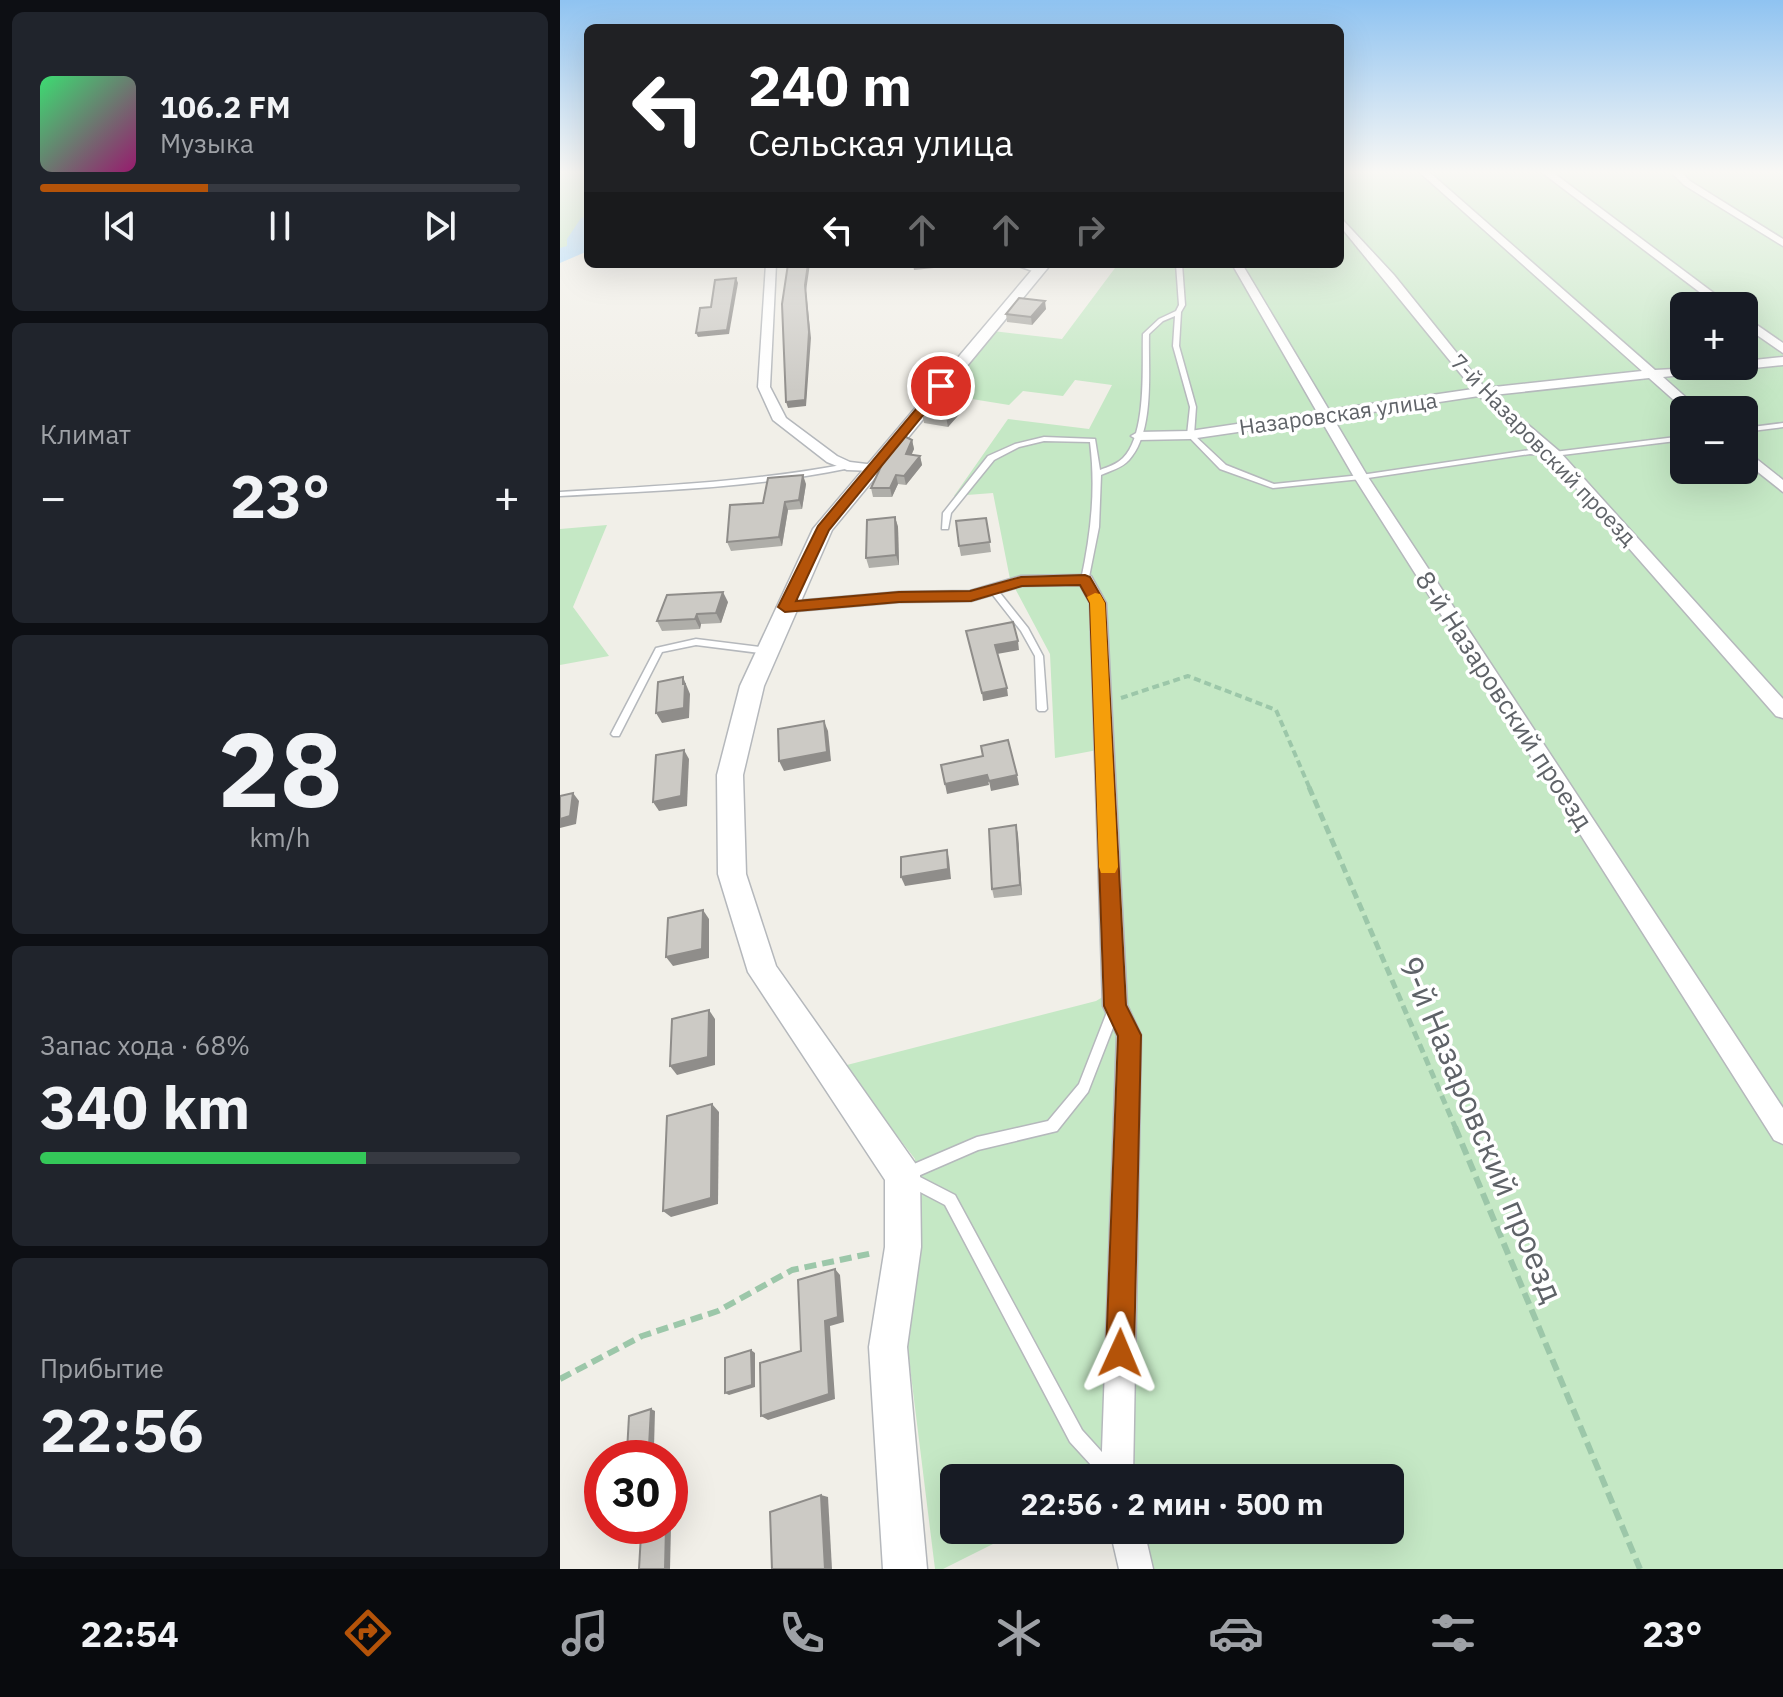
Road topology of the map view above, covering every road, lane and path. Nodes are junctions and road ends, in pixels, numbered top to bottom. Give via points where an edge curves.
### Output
1 (1361, 244) edge
2 (1505, 244) edge
3 (1643, 244) edge
4 (771, 268) edge
5 (1040, 268) edge
6 (1179, 268) edge
7 (1239, 268) edge
8 (1706, 292) edge
9 (1178, 312) junction
10 (1758, 330) edge
11 (1783, 349) edge
12 (1783, 361) edge
13 (1758, 364) edge
14 (1670, 371) edge
15 (1648, 373) junction
16 (1482, 392) junction
17 (1676, 396) edge
18 (1325, 415) junction
19 (1783, 425) edge
20 (1758, 428) edge
21 (1190, 435) junction
22 (1138, 436) junction
23 (1670, 440) edge
24 (1554, 454) junction
25 (847, 466) junction
26 (1758, 466) edge
27 (870, 468) junction
28 (1099, 473) junction
29 (1361, 477) junction
30 (1783, 488) edge
31 (560, 494) edge
32 (945, 527) dead end
33 (1085, 580) junction
34 (993, 590) junction
35 (785, 607) junction
36 (767, 651) junction
37 (1101, 705) junction
38 (1042, 709) dead end
39 (1783, 711) edge
40 (616, 734) dead end
41 (1115, 1006) junction
42 (1783, 1131) edge
43 (903, 1175) junction
44 (903, 1247) junction
45 (560, 1379) edge
46 (1102, 1464) edge
47 (1115, 1464) edge
48 (1130, 1544) edge
49 (905, 1569) edge
50 (1136, 1569) edge
51 (1640, 1569) edge

1 - 16 street, 7-й Назаровский проезд
2 - 15 street
3 - 8 street
4 - 25 street via 764,387 780,420
5 - 27 street
6 - 9 lane
7 - 18 street, 8-й Назаровский проезд
9 - 21 lane via 1176,346 1193,407
9 - 22 lane via 1146,334 1144,416
10 - 11 street
12 - 13 street
14 - 15 street, Назаровская улица
15 - 16 street, Назаровская улица
15 - 17 street
16 - 18 street, Назаровская улица
16 - 24 street, 7-й Назаровский проезд
18 - 21 street, Назаровская улица
18 - 29 street, 8-й Назаровский проезд
19 - 20 lane
21 - 22 street, Назаровская улица
21 - 29 lane via 1223,467 1273,486
22 - 28 lane via 1126,460
23 - 24 lane
24 - 29 lane via 1530,452
24 - 39 street, 7-й Назаровский проезд
25 - 27 street
25 - 31 lane
26 - 30 street
27 - 35 street via 823,529
28 - 32 lane via 1093,440 1044,439 1017,445 991,458 947,513
28 - 33 lane via 1098,519
29 - 42 street, 8-й Назаровский проезд
33 - 34 street via 1021,581
33 - 37 street via 1098,603
34 - 35 street via 971,596
34 - 38 lane via 1039,656
35 - 36 street
36 - 40 lane via 696,642 659,650
36 - 43 street via 752,686 730,775 732,874 763,972
37 - 41 street
37 - 51 path, 9-й Назаровский проезд via 1188,676 1276,710
41 - 43 lane via 1084,1088 1052,1126 977,1144
41 - 47 street via 1129,1035
43 - 44 street
43 - 46 lane via 950,1200 1076,1436
44 - 45 path via 792,1270 718,1311 642,1336
44 - 49 street via 888,1347
48 - 50 street

